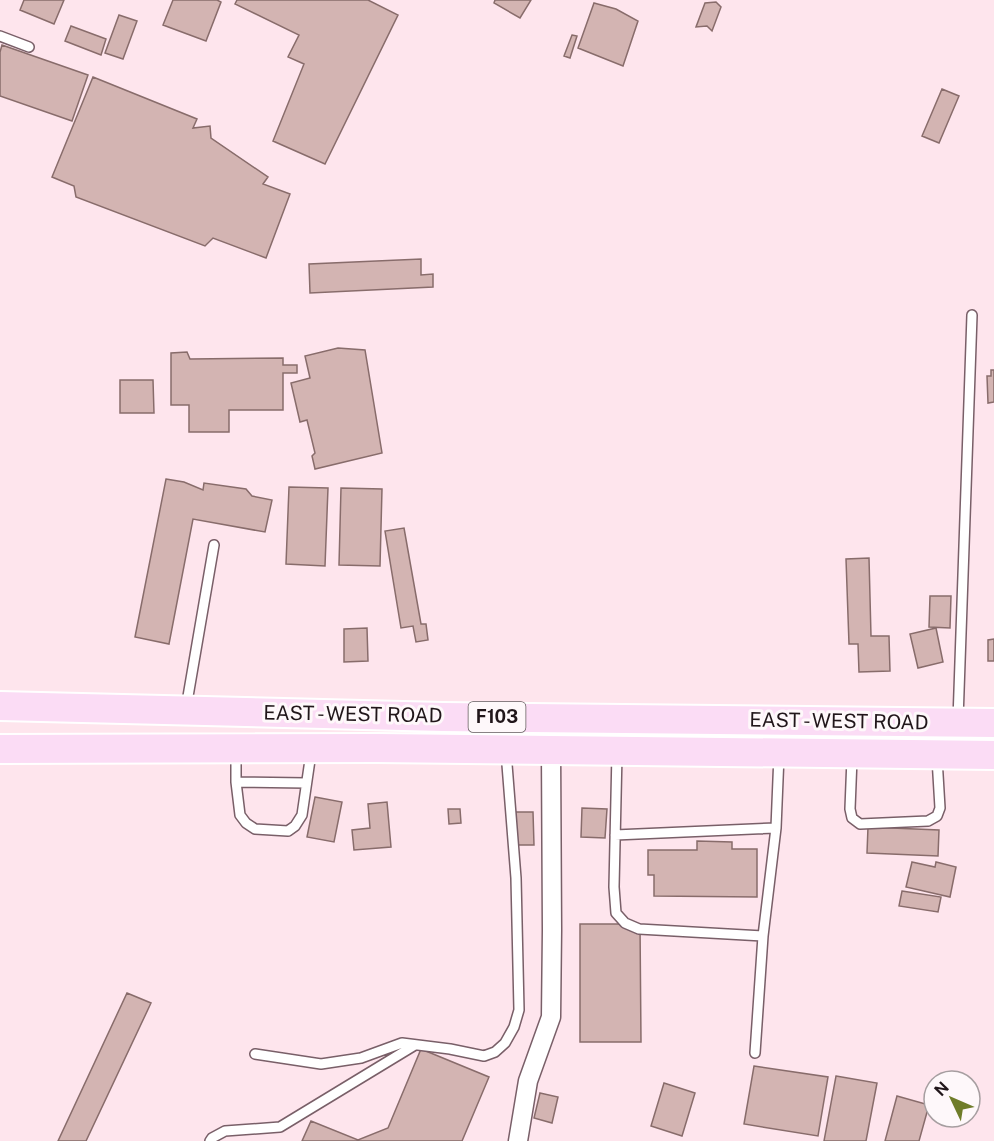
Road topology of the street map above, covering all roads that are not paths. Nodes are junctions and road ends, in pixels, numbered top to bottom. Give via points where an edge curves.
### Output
1 (0, 36) edge
2 (29, 47) dead end
3 (972, 315) dead end
4 (214, 545) dead end
5 (0, 706) edge
6 (186, 710) junction
7 (958, 723) junction
8 (994, 723) edge
9 (311, 748) junction
10 (0, 749) edge
11 (236, 749) junction
12 (506, 749) junction
13 (551, 750) junction
14 (617, 751) junction
15 (852, 752) junction
16 (779, 753) junction
17 (937, 754) junction
18 (994, 755) edge
19 (236, 782) junction
20 (306, 783) junction
21 (776, 828) junction
22 (615, 835) junction
23 (763, 936) junction
24 (415, 1045) junction
25 (755, 1053) dead end
26 (255, 1054) dead end
27 (210, 1141) edge
28 (518, 1141) edge

1 - 2 lane
3 - 7 lane
4 - 6 lane
5 - 6 main road, EAST - WEST ROAD / F103
6 - 7 main road, EAST - WEST ROAD / F103
7 - 8 main road, EAST - WEST ROAD / F103
9 - 11 main road, EAST - WEST ROAD / F103
9 - 12 main road, EAST - WEST ROAD / F103
9 - 20 lane
10 - 11 main road, EAST - WEST ROAD / F103
11 - 19 lane
12 - 13 main road, EAST - WEST ROAD / F103
12 - 24 lane via 516,878 519,1010 514,1027 505,1043 484,1056
13 - 14 main road, EAST - WEST ROAD / F103
13 - 28 street via 551,1017 528,1081
14 - 16 main road, EAST - WEST ROAD / F103
14 - 22 lane
15 - 16 main road, EAST - WEST ROAD / F103
15 - 17 main road, EAST - WEST ROAD / F103
15 - 17 lane via 850,809 852,818 860,824 928,821 937,816
16 - 21 lane
17 - 18 main road, EAST - WEST ROAD / F103
19 - 20 lane
19 - 20 lane via 240,815 246,823 255,829 288,831 302,815
21 - 22 lane
21 - 23 lane
22 - 23 lane via 616,913 625,923 639,929
23 - 25 lane
24 - 26 lane via 402,1043 361,1058 321,1064
24 - 27 lane via 280,1127 225,1131

